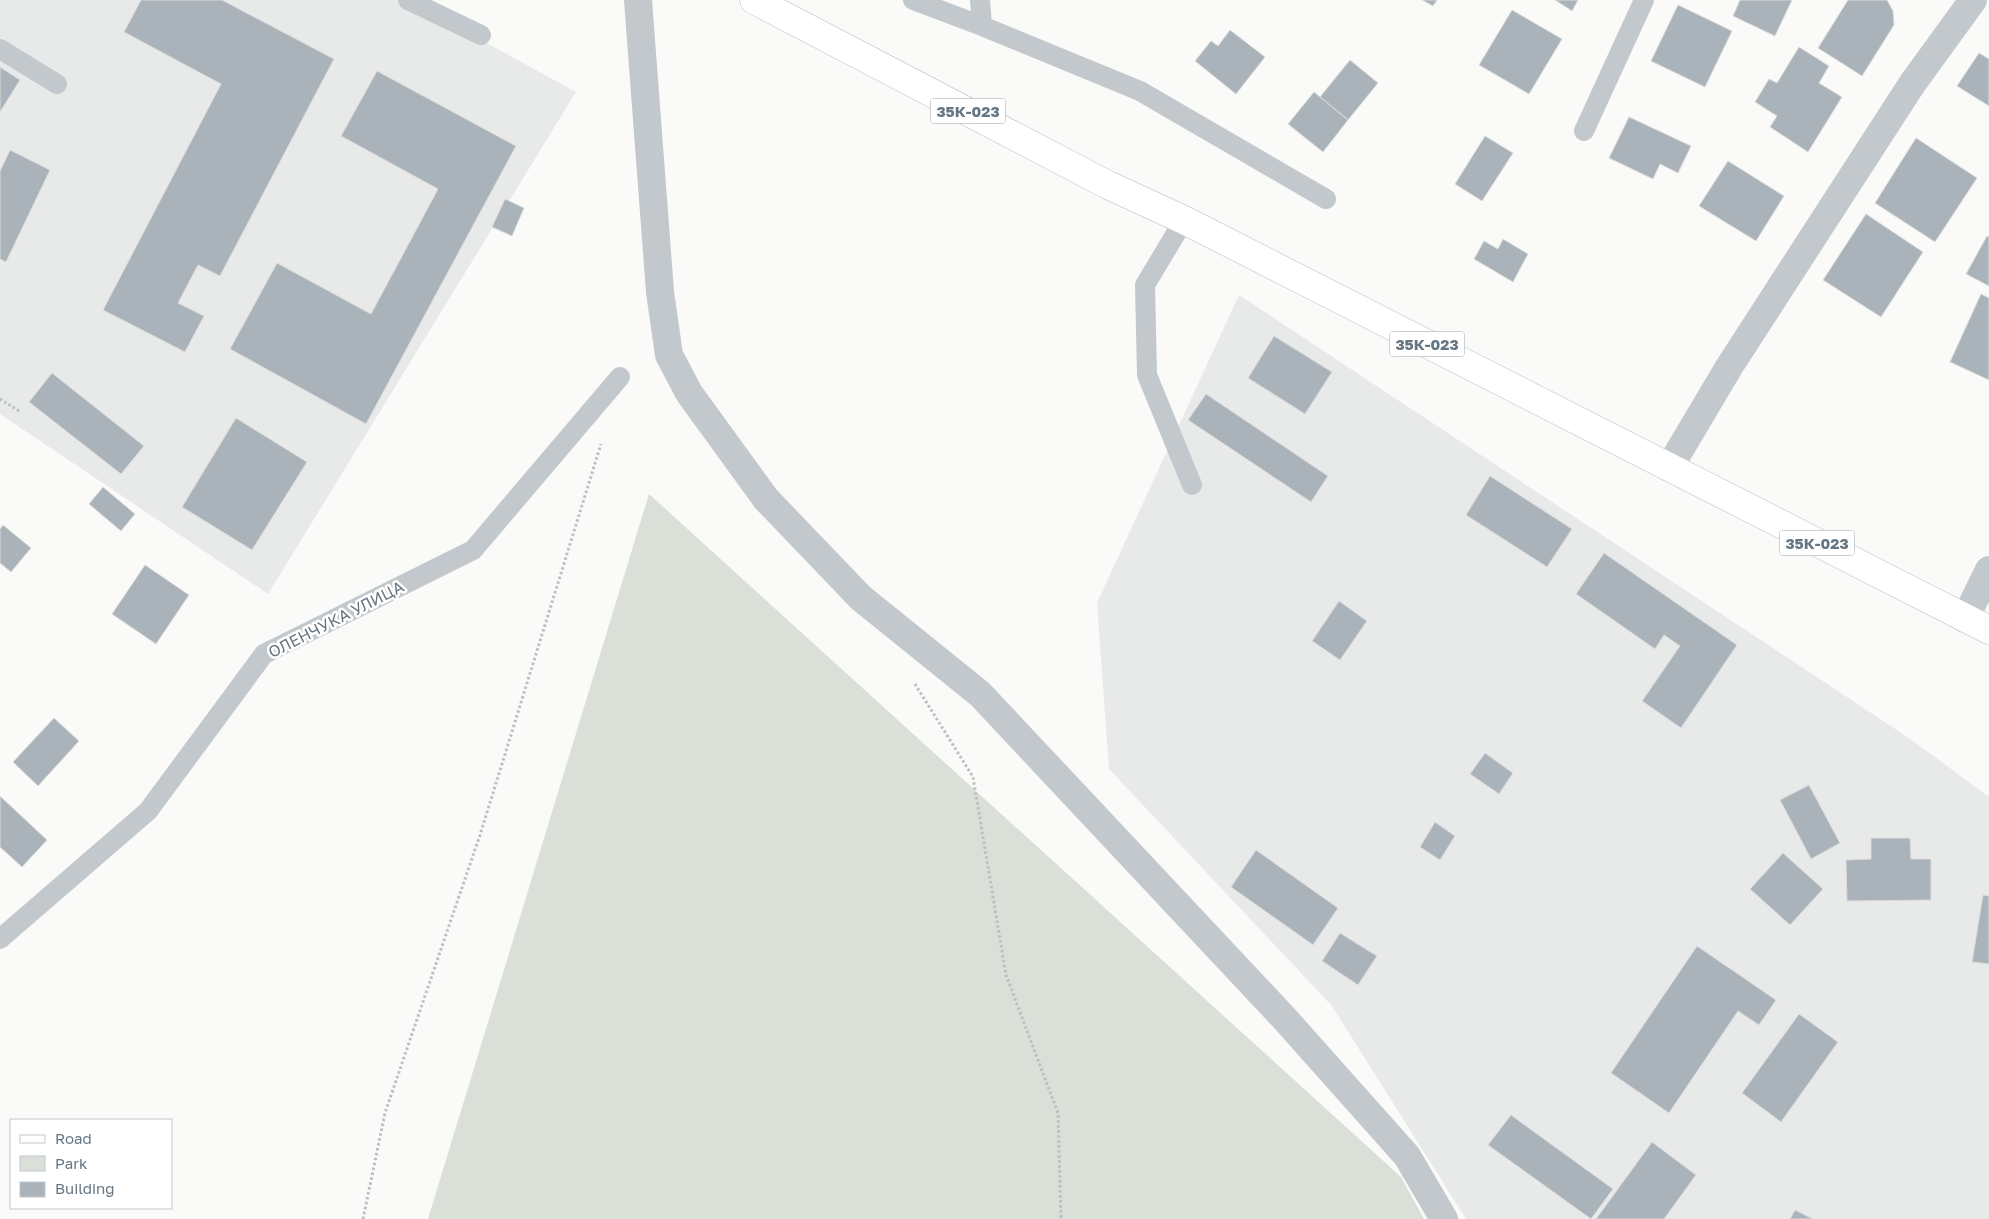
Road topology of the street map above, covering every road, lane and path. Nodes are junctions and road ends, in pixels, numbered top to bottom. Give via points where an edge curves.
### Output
1 (408, 0) edge
2 (638, 0) edge
3 (754, 0) edge
4 (913, 0) edge
5 (980, 0) edge
6 (1644, 0) edge
7 (1973, 0) edge
8 (982, 26) junction
9 (481, 35) dead end
10 (0, 49) edge
11 (57, 84) dead end
12 (1584, 131) dead end
13 (1326, 199) dead end
14 (1184, 220) junction
15 (620, 377) dead end
16 (0, 399) edge
17 (19, 411) dead end
18 (604, 435) dead end
19 (1669, 468) junction
20 (1192, 485) dead end
21 (1989, 570) edge
22 (1977, 624) edge
23 (912, 680) dead end
24 (0, 939) edge
25 (364, 1219) edge
26 (1061, 1219) edge
27 (1444, 1219) edge

1 - 9 lane
2 - 27 street via 660,292 669,355 689,393 766,499 861,598 980,694 1284,1018 1407,1156
3 - 14 main road, 35К-023 via 1108,185
4 - 8 lane
5 - 8 lane
6 - 12 lane
7 - 19 street via 1890,117 1729,367
8 - 13 lane via 1140,91
10 - 11 lane
14 - 19 main road, 35К-023
14 - 20 lane via 1145,285 1147,375
15 - 24 lane, ОЛЕНЧУКА УЛИЦА via 473,550 264,654 148,811
16 - 17 path
18 - 25 path via 480,835 385,1113
19 - 22 main road, 35К-023
21 - 22 street
23 - 26 path via 973,777 1006,975 1058,1112

